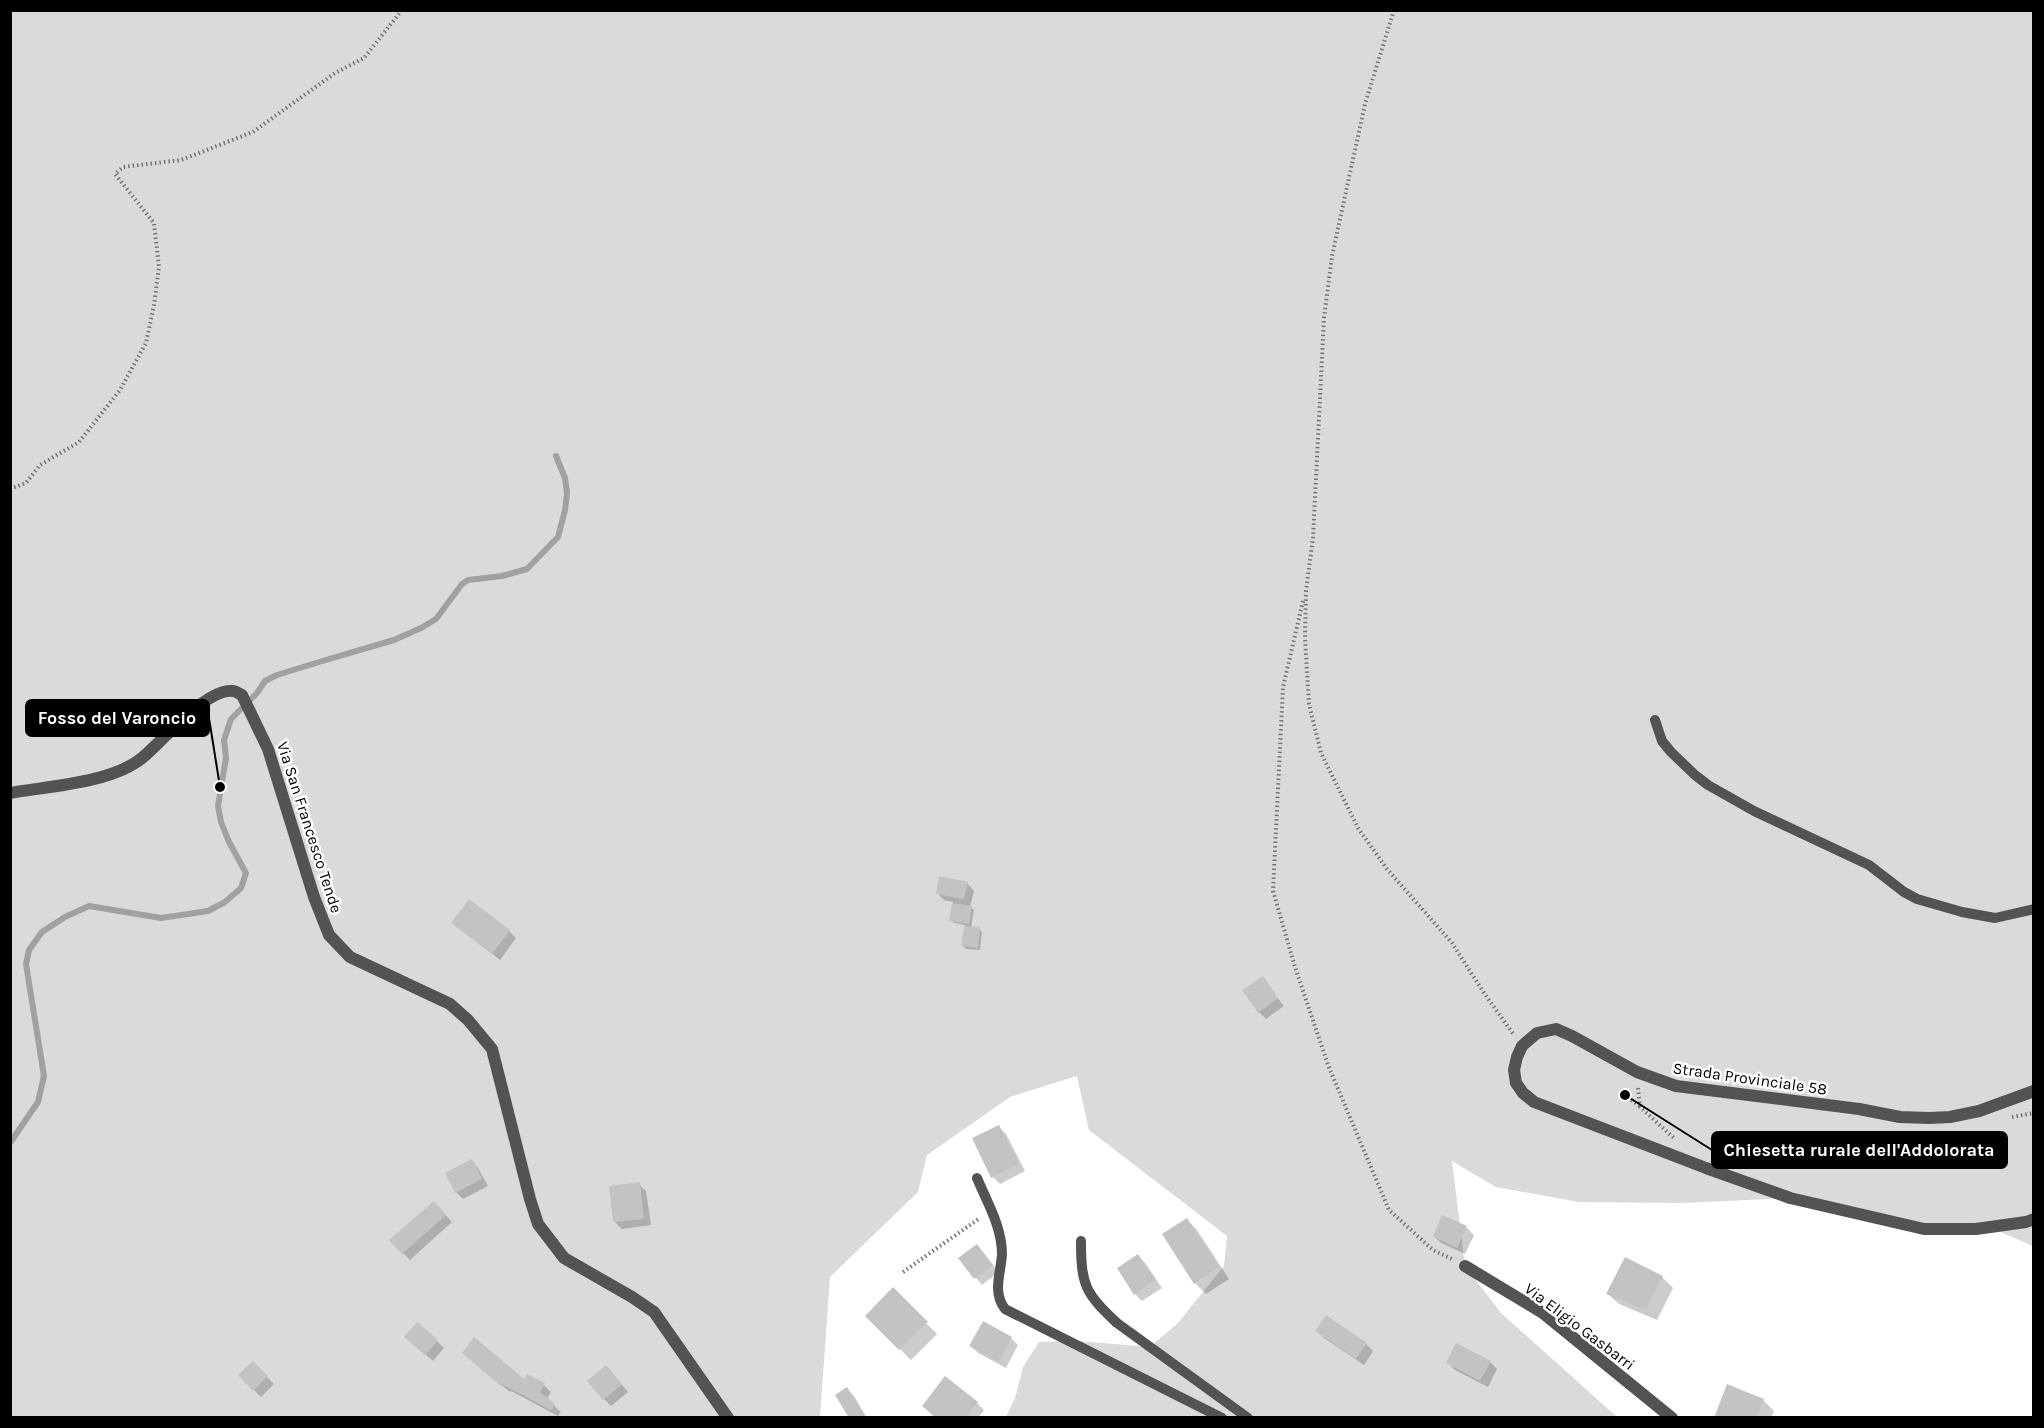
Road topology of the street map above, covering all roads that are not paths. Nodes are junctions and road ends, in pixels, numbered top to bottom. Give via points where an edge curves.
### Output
1 (1655, 720) dead end
2 (10, 793) edge
3 (2034, 909) edge
4 (2034, 1091) edge
5 (977, 1178) dead end
6 (2034, 1219) edge
7 (1082, 1241) dead end
8 (1465, 1266) road end
9 (728, 1418) edge
10 (1222, 1418) edge
11 (1248, 1418) edge
12 (1672, 1418) edge

1 - 3 lane via 1662,741 1708,785 1869,865 1917,899 1995,918
2 - 9 street, Via San Francesco Tende via 114,774 141,759 206,701 233,691 242,695 268,749 314,897 330,935 350,957 450,1004 492,1049 538,1224 564,1257 654,1312
4 - 6 street, Strada Provinciale 58 via 1979,1111 1914,1118 1698,1090 1637,1072 1556,1029 1538,1034 1522,1046 1514,1070 1516,1083 1534,1102 1790,1198 1924,1229 1976,1229
5 - 10 lane via 1000,1234 998,1290 1005,1309
7 - 11 lane via 1081,1270 1097,1305
8 - 12 street, Via Eligio Gasbarri via 1543,1313

